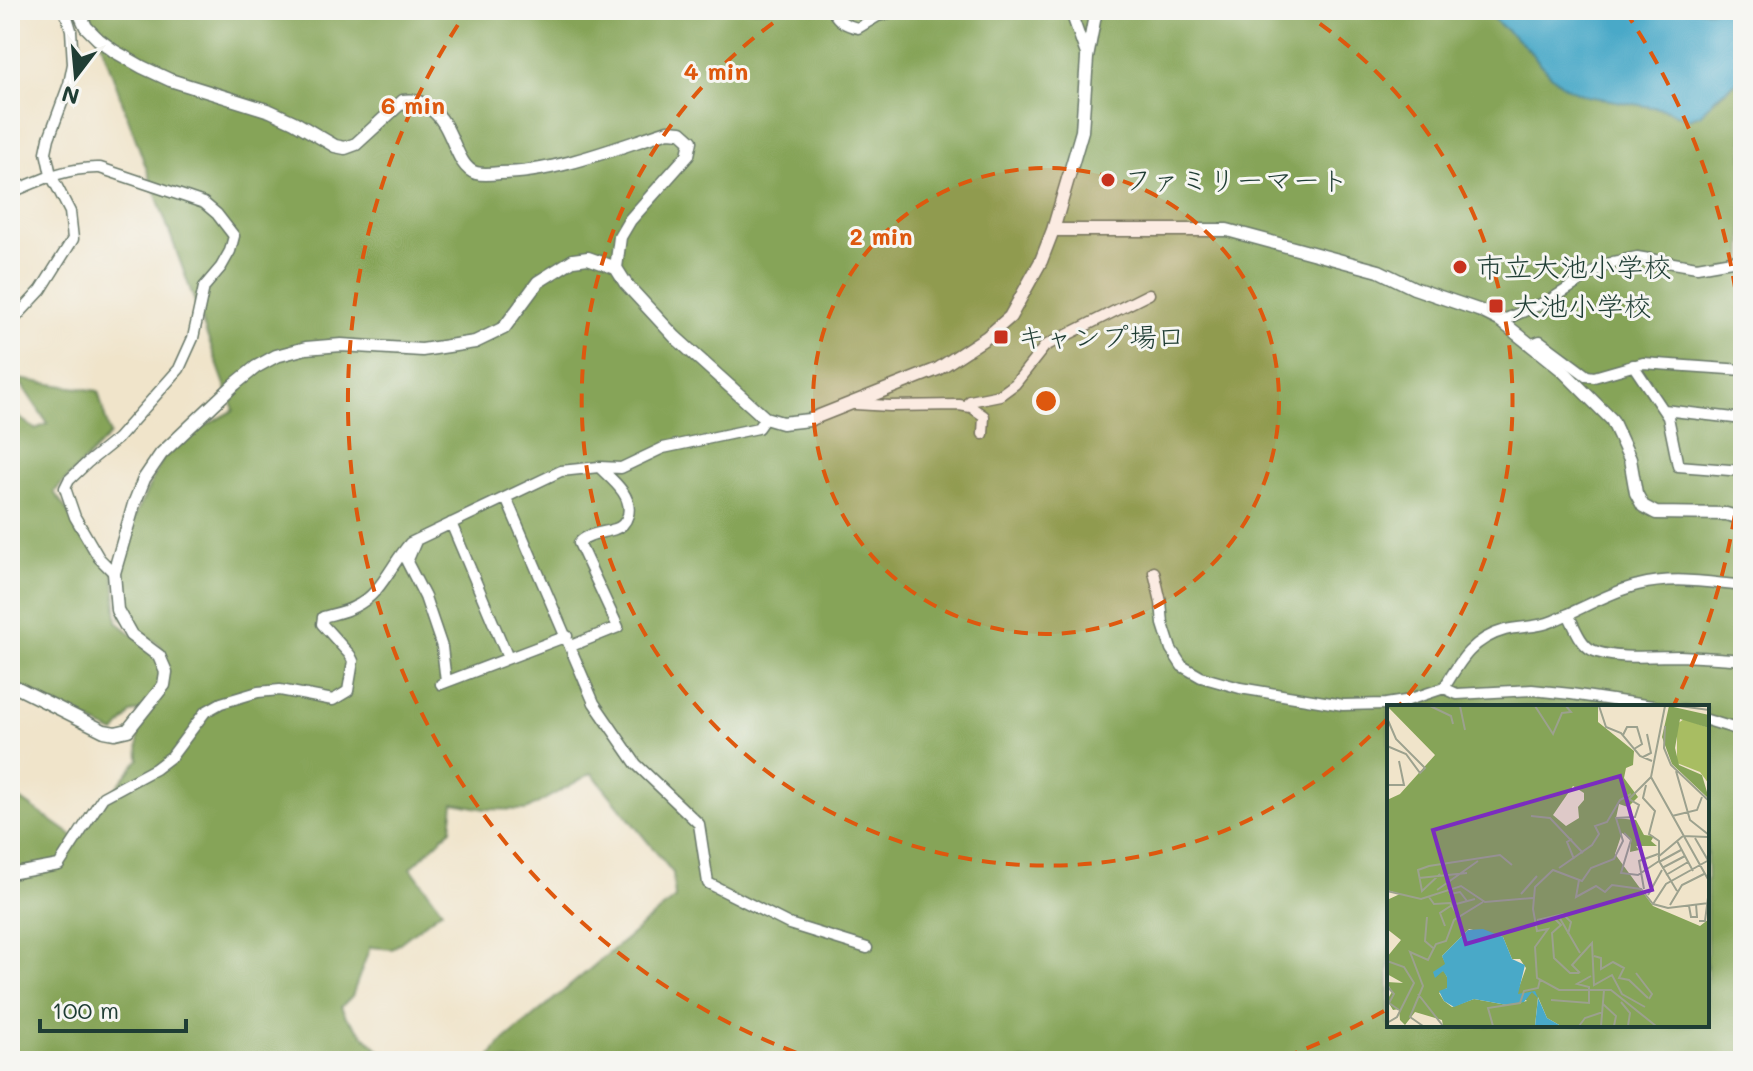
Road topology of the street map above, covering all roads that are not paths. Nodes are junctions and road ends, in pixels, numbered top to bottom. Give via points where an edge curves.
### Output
1 (65, 10) edge
2 (78, 10) edge
3 (832, 10) edge
4 (901, 10) edge
5 (1070, 10) edge
6 (1096, 10) edge
7 (876, 13) edge
8 (1087, 58) junction
9 (51, 175) junction
10 (10, 193) edge
11 (1053, 230) junction
12 (1743, 259) edge
13 (616, 268) junction
14 (1149, 294) dead end
15 (10, 319) edge
16 (1501, 321) junction
17 (1530, 345) junction
18 (1633, 365) junction
19 (1743, 370) edge
20 (854, 404) junction
21 (971, 407) junction
22 (1664, 410) junction
23 (765, 418) junction
24 (1743, 419) edge
25 (983, 434) dead end
26 (599, 467) junction
27 (1743, 471) edge
28 (506, 498) junction
29 (1743, 519) edge
30 (451, 523) junction
31 (417, 540) junction
32 (1154, 572) dead end
33 (114, 573) junction
34 (1743, 586) edge
35 (1568, 614) junction
36 (569, 641) junction
37 (508, 658) junction
38 (1743, 660) edge
39 (10, 684) edge
40 (1444, 688) junction
41 (1645, 705) edge
42 (1709, 721) edge
43 (1743, 731) edge
44 (10, 874) edge
45 (867, 948) dead end

1 - 9 street via 73,64 46,152
2 - 13 street via 98,39 142,67 270,111 335,146 356,144 403,101 412,100 440,115 462,162 478,174 541,170 668,131 681,132 691,141 688,155 630,220 620,237
3 - 7 street via 845,25 858,28
4 - 7 street
5 - 8 street
6 - 8 street
8 - 11 street via 1082,131
9 - 10 street
9 - 15 street via 70,212 73,239 41,290
9 - 33 street via 85,168 111,171 204,203 234,236 221,267 204,287 193,338 179,369 65,488 75,517
11 - 16 street via 1227,230 1379,271
11 - 20 street via 1026,291 999,327 938,369
12 - 16 street via 1697,267 1637,257 1613,262 1550,300
13 - 23 street via 675,337
13 - 33 street via 588,258 573,260 538,282 504,328 475,342 422,350 306,348 256,367 161,454 134,504
14 - 21 street via 1045,346 1015,384 1000,395 970,401
16 - 17 street
17 - 18 street via 1540,341 1587,376
17 - 29 street via 1612,420 1643,506 1656,513
18 - 19 street
18 - 22 street
20 - 21 street
20 - 23 street via 809,420 782,423
21 - 25 street via 984,416
22 - 24 street
22 - 27 street via 1678,466
23 - 26 street via 758,428 663,448 621,468
26 - 28 street via 561,471
26 - 36 street via 623,491 627,519 620,528 579,543 618,627
28 - 30 street
28 - 36 street
30 - 31 street
30 - 37 street
31 - 37 street via 407,562 442,647 443,683
31 - 44 street via 363,602 323,617 326,630 353,661 348,691 333,700 280,690 221,703 205,712 172,756 103,797 59,865
32 - 40 street via 1171,649 1182,666 1201,677 1343,705 1405,701
33 - 39 street via 117,610 131,635 159,656 166,672 164,685 128,730 104,731
34 - 35 street via 1669,580 1637,585
35 - 38 street via 1589,649 1607,654
35 - 40 street via 1550,623 1504,630 1477,643
36 - 37 street
36 - 45 street via 594,703 636,764 699,824 708,883 789,924
40 - 41 street via 1457,694 1532,690
42 - 43 street

